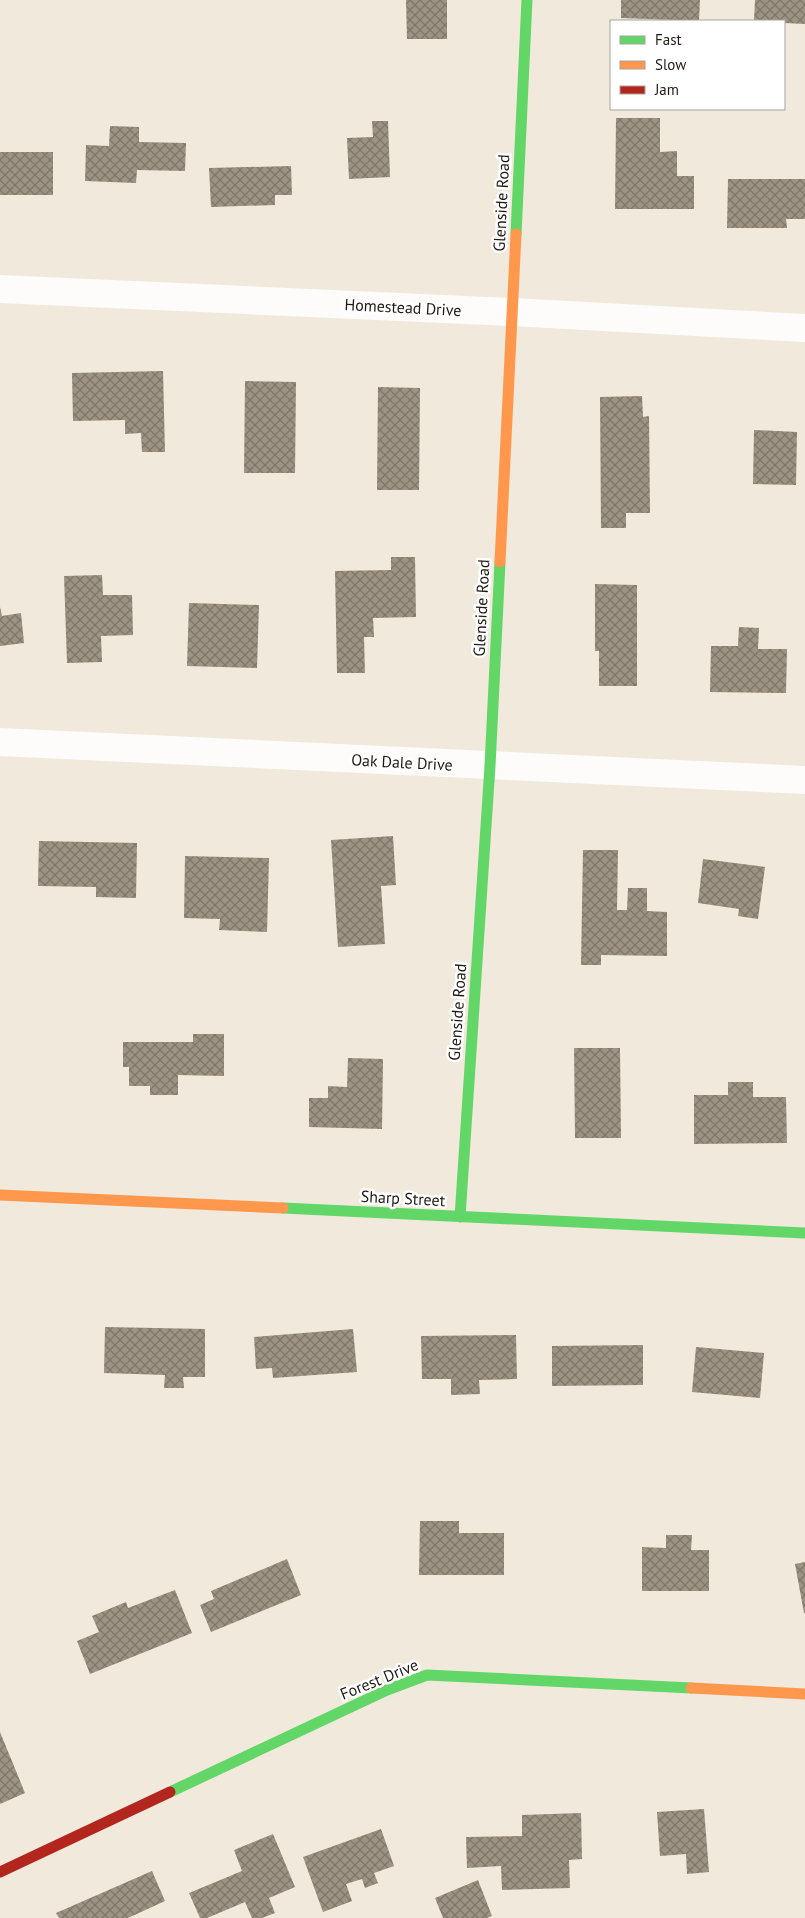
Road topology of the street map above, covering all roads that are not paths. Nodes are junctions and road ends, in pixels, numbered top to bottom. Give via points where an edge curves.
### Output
1 (527, 0) edge
2 (0, 289) edge
3 (512, 312) junction
4 (805, 328) edge
5 (0, 742) edge
6 (490, 766) junction
7 (805, 780) edge
8 (0, 1195) edge
9 (460, 1217) junction
10 (805, 1233) edge
11 (805, 1694) edge
12 (0, 1872) edge

1 - 3 street, Glenside Road
2 - 3 street, Homestead Drive
3 - 4 street, Homestead Drive
3 - 6 street, Glenside Road
5 - 6 street, Oak Dale Drive
6 - 7 street, Oak Dale Drive
6 - 9 street, Glenside Road
8 - 9 street, Sharp Street
9 - 10 street, Sharp Street
11 - 12 street, Forest Drive via 426,1675 387,1690

